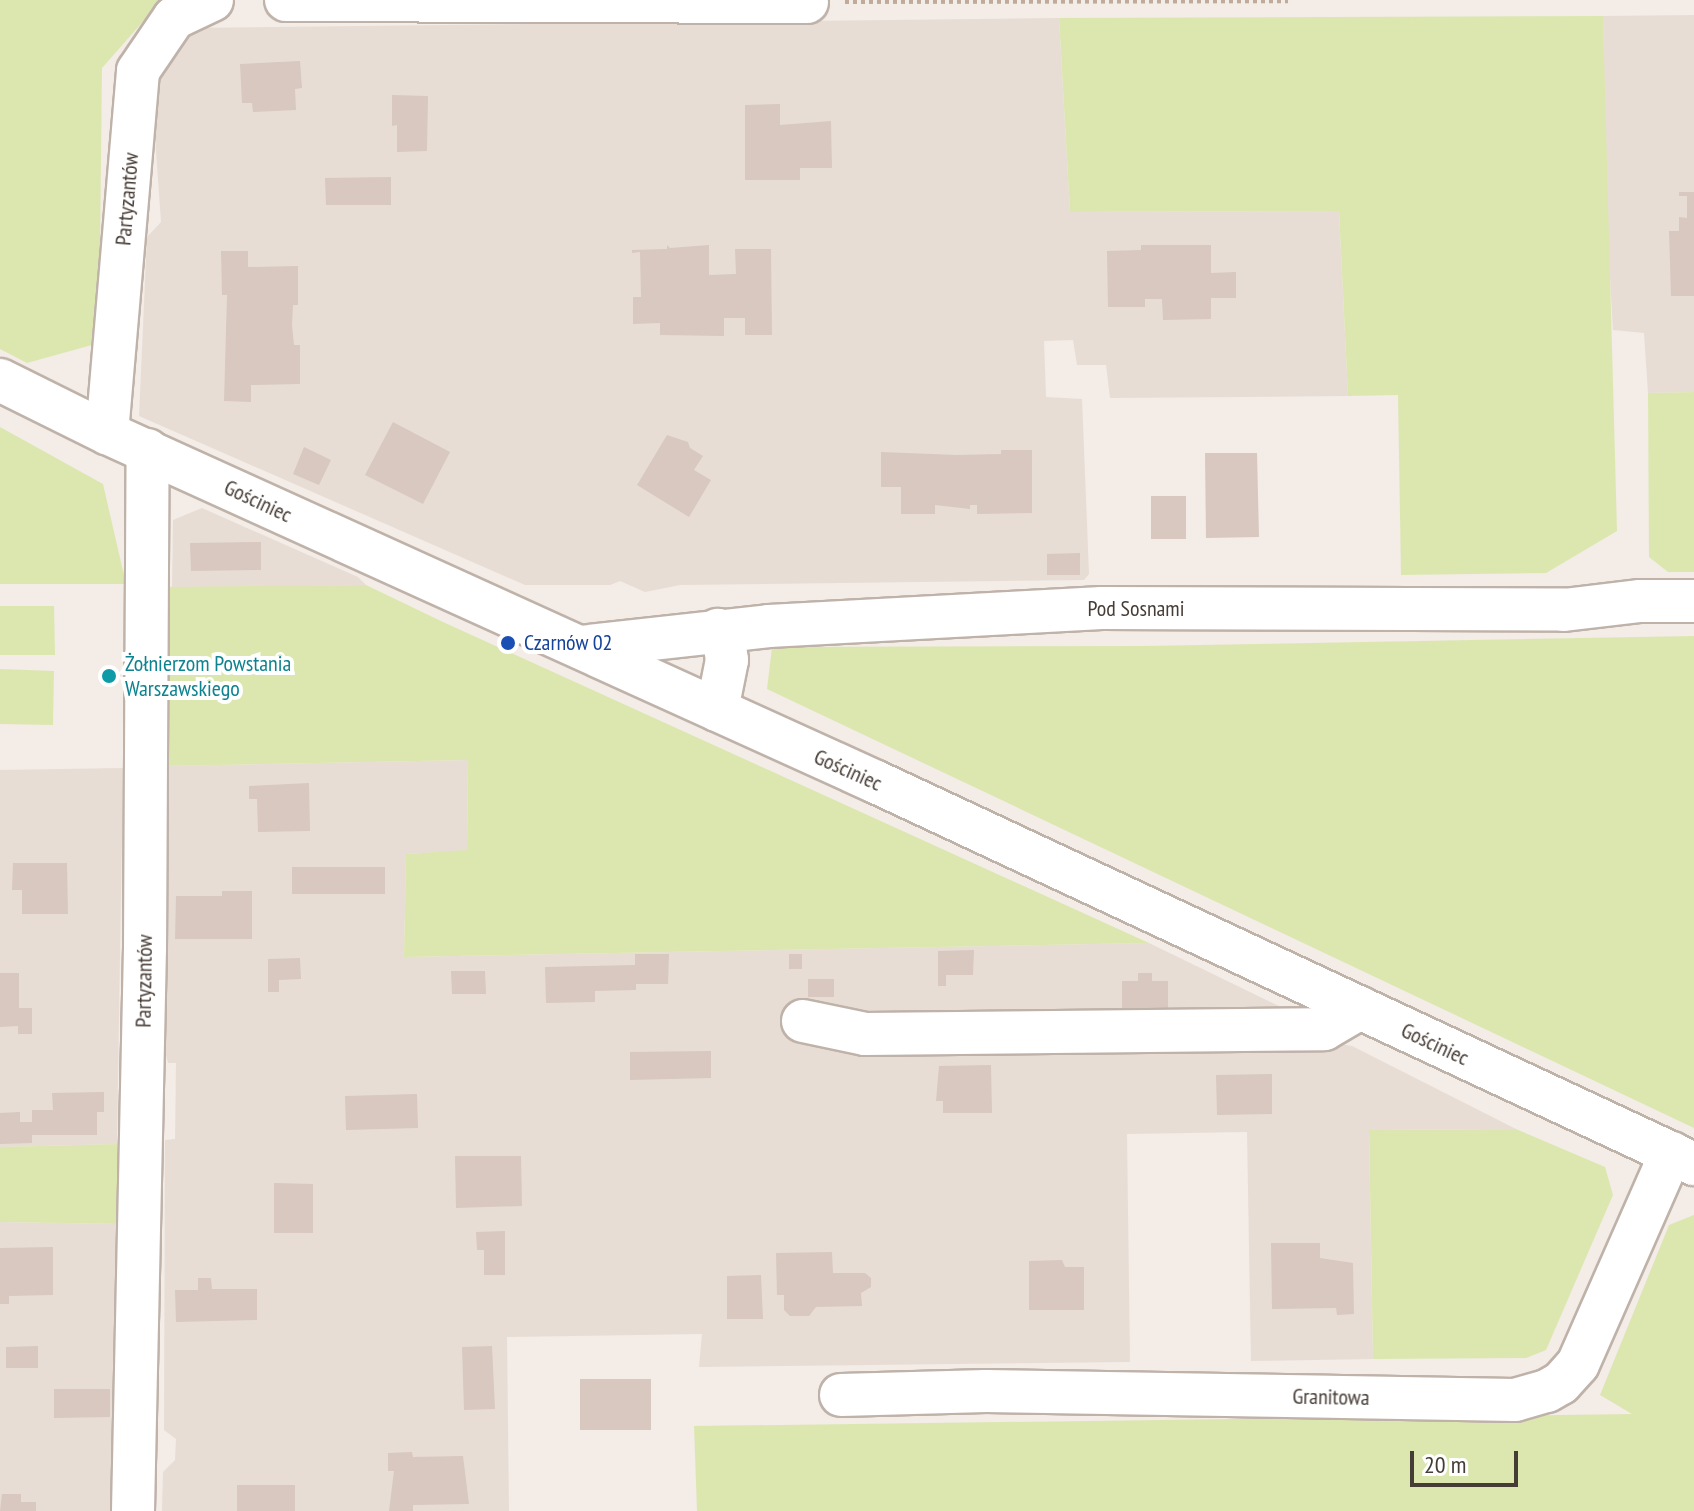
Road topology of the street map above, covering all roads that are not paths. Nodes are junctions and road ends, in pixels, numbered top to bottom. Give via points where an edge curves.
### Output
1 (212, 0) edge
2 (286, 0) edge
3 (807, 2) edge
4 (0, 380) edge
5 (107, 433) junction
6 (148, 450) junction
7 (1694, 601) edge
8 (718, 630) junction
9 (578, 647) junction
10 (717, 710) junction
11 (1360, 1008) junction
12 (803, 1021) dead end
13 (1683, 1159) edge
14 (841, 1395) dead end
15 (133, 1511) edge

1 - 5 street, Partyzantów via 174,18 138,71
2 - 3 street
4 - 5 street, Gościniec
5 - 6 street, Gościniec
6 - 9 street, Gościniec
6 - 15 street, Partyzantów
7 - 8 street, Pod Sosnami via 1564,610 1102,608
8 - 9 street, Pod Sosnami
8 - 10 street via 727,660
9 - 10 street, Gościniec
10 - 11 street, Gościniec
11 - 12 street via 1324,1029 865,1034
11 - 13 street, Gościniec
13 - 14 street, Granitowa via 1578,1364 1561,1383 1515,1400 986,1391

